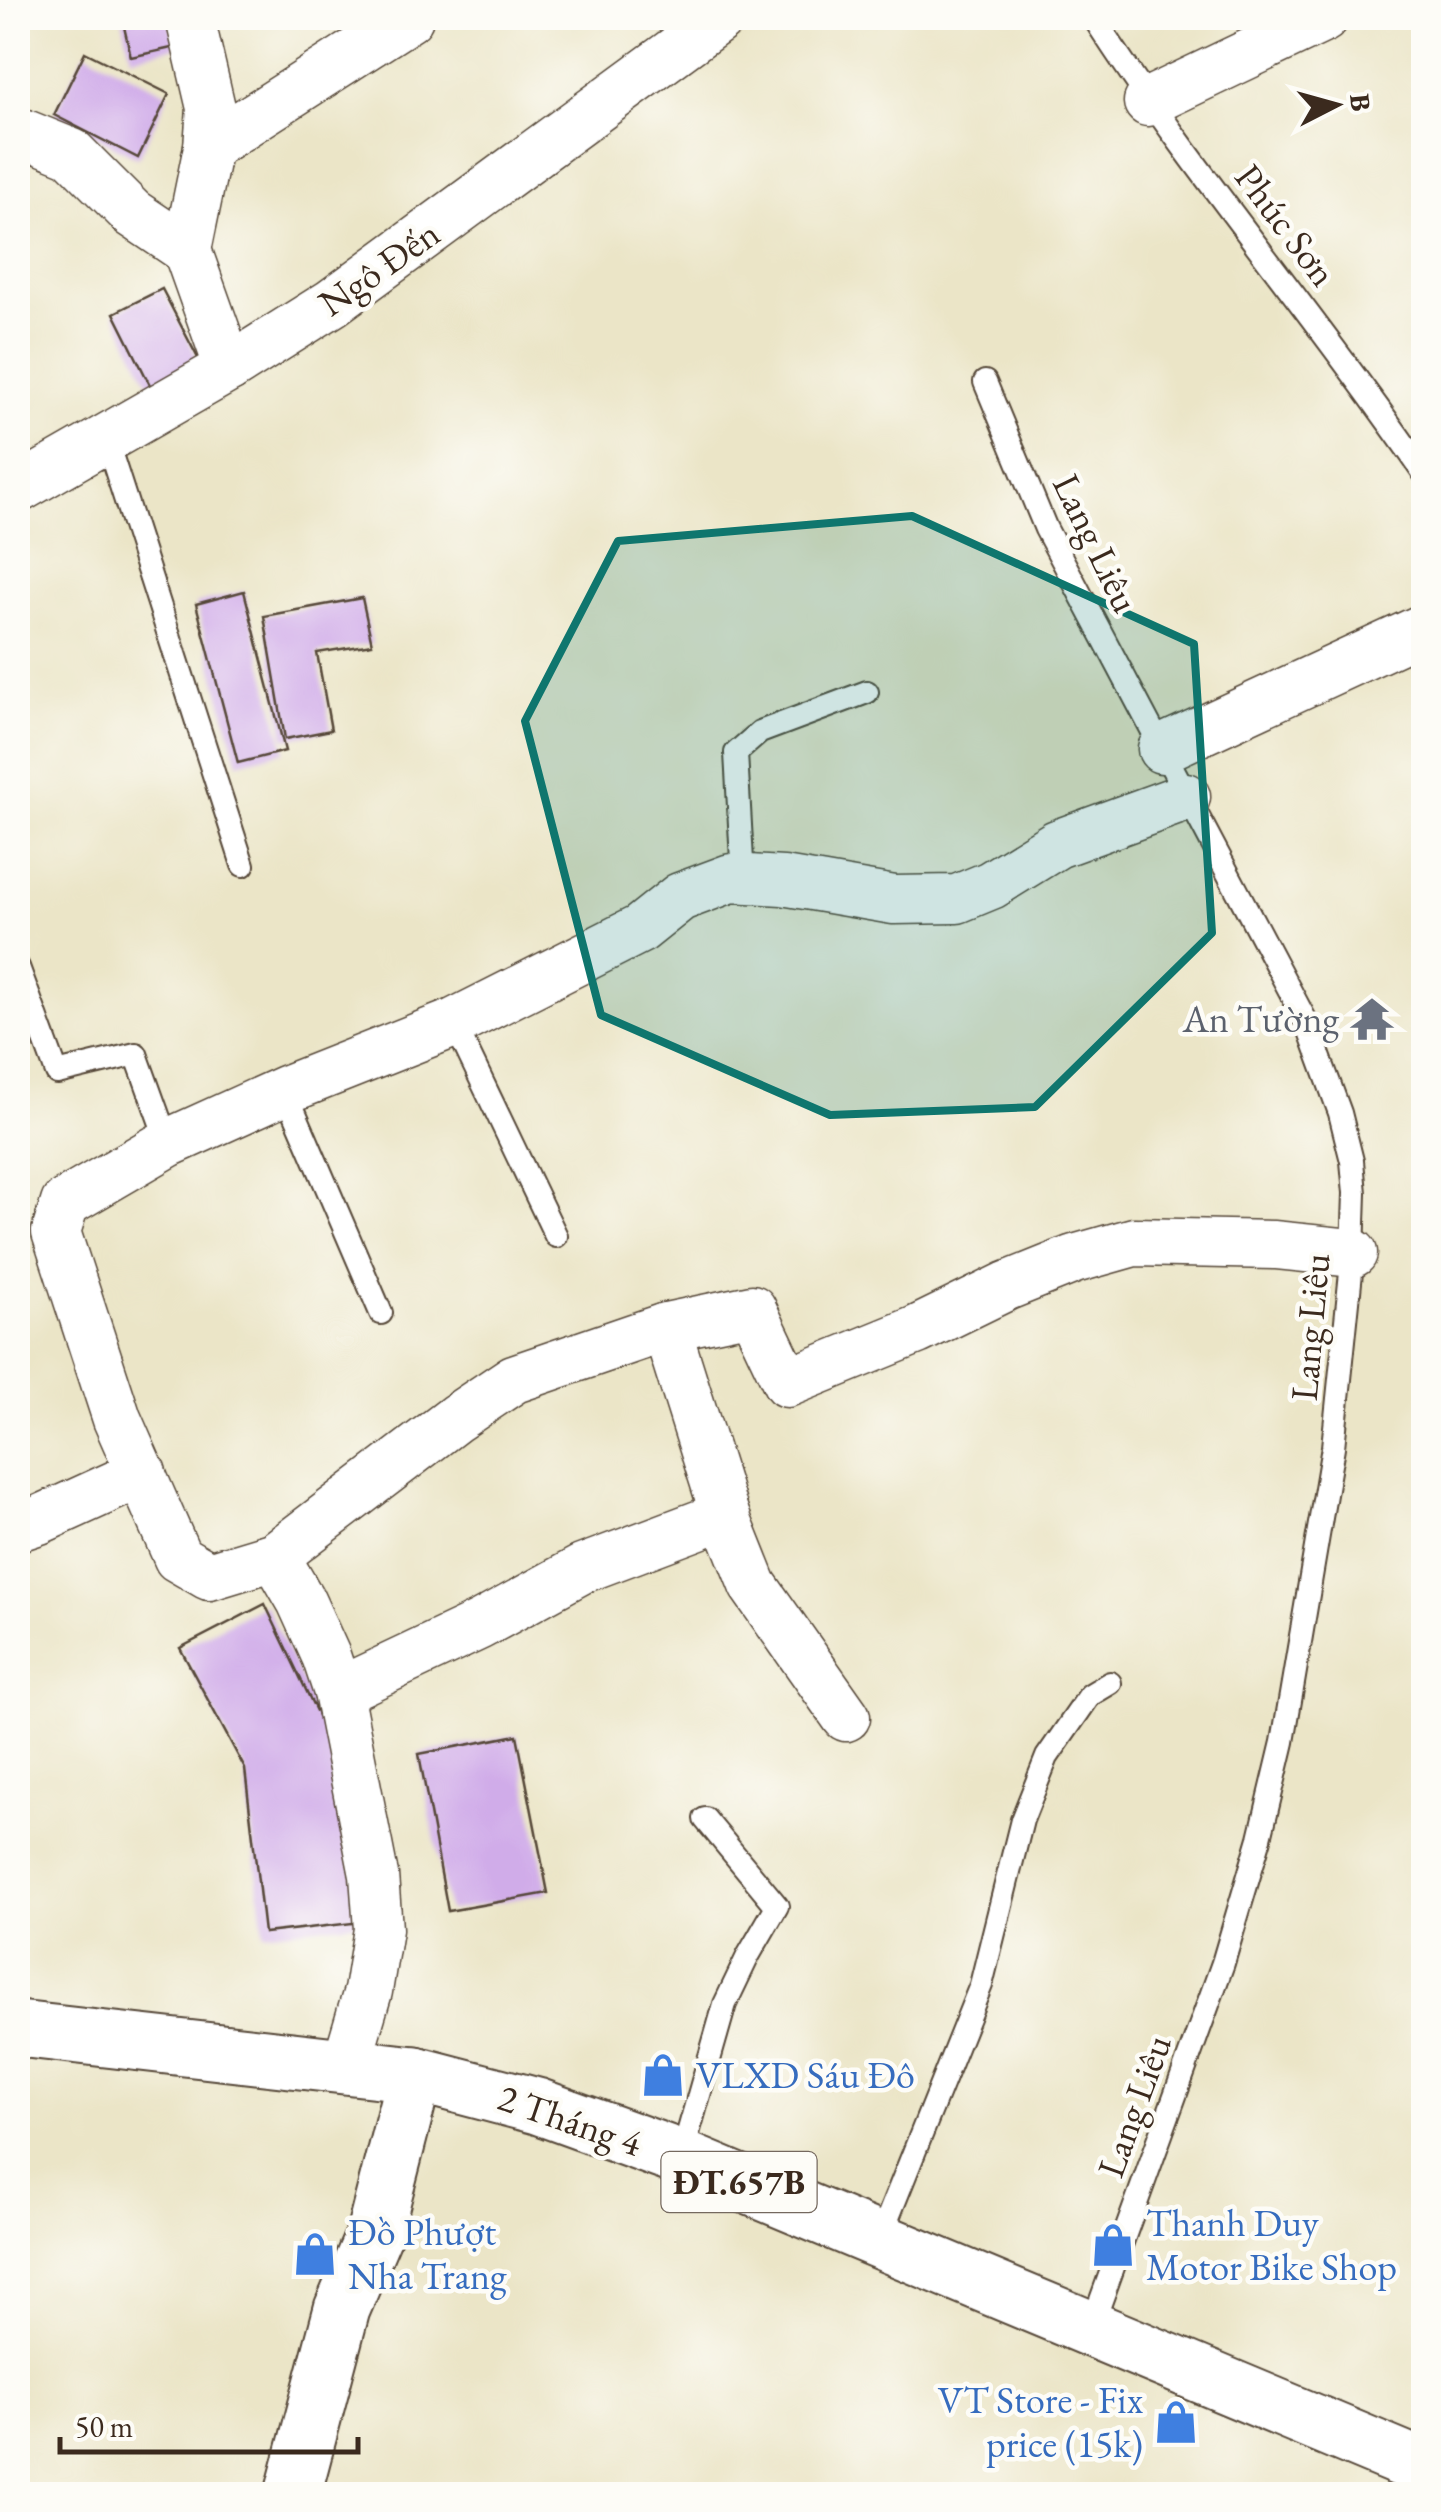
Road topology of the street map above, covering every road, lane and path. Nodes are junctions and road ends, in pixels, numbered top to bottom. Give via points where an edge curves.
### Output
1 (190, 18) edge
2 (409, 18) edge
3 (720, 18) edge
4 (1094, 18) edge
5 (1324, 18) edge
6 (1148, 102) junction
7 (18, 130) edge
8 (208, 147) junction
9 (187, 250) junction
10 (228, 368) junction
11 (985, 382) dead end
12 (106, 439) junction
13 (1424, 474) edge
14 (18, 489) edge
15 (1424, 628) edge
16 (867, 692) dead end
17 (1162, 748) junction
18 (1186, 797) junction
19 (242, 865) dead end
20 (743, 879) junction
21 (18, 966) edge
22 (454, 1023) junction
23 (285, 1090) junction
24 (168, 1143) junction
25 (556, 1236) dead end
26 (1352, 1253) junction
27 (381, 1313) dead end
28 (666, 1327) junction
29 (142, 1473) junction
30 (725, 1514) junction
31 (18, 1527) edge
32 (275, 1556) junction
33 (1110, 1683) dead end
34 (338, 1692) junction
35 (846, 1717) dead end
36 (705, 1819) dead end
37 (18, 2029) edge
38 (382, 2070) junction
39 (681, 2158) junction
40 (878, 2240) junction
41 (1091, 2328) junction
42 (1424, 2468) edge
43 (293, 2494) edge

1 - 8 street via 210,108
2 - 8 street
3 - 10 street, Ngô Đến via 332,303
4 - 6 lane, Phúc Sơn
5 - 6 street
6 - 13 lane, Phúc Sơn
7 - 9 street via 72,153 132,212
8 - 9 street
9 - 10 street
10 - 12 street, Ngô Đến
11 - 17 lane, Lang Liêu via 1046,528
12 - 14 street, Ngô Đến
12 - 19 lane
15 - 17 street
16 - 20 lane via 760,732 736,753
17 - 18 lane, Lang Liêu
18 - 20 street via 1057,844 956,899 894,900
18 - 26 lane, Lang Liêu via 1323,1061 1352,1160
20 - 22 street via 680,897 640,929
21 - 24 lane via 57,1073 136,1054
22 - 23 street
22 - 25 lane
23 - 24 street
23 - 27 lane
24 - 29 street via 65,1203 56,1232 117,1419
26 - 28 street via 1134,1242 1040,1273 787,1384 752,1309
26 - 41 lane, Lang Liêu via 1334,1447 1260,1838 1223,1963
28 - 30 street
28 - 32 street via 514,1379
29 - 31 street
29 - 32 street via 178,1558 209,1576
30 - 34 street via 582,1568
30 - 35 street via 753,1585
32 - 34 street
33 - 40 lane via 1090,1695 1047,1757 1022,1820 981,1985
34 - 38 street via 371,1858 378,1929 368,1990
36 - 39 lane via 778,1906 725,2004
37 - 38 main road, 2 Tháng 4 / ĐT.657B
38 - 39 main road, 2 Tháng 4 / ĐT.657B via 537,2106
38 - 43 main road via 374,2234 342,2308
39 - 40 main road, 2 Tháng 4 / ĐT.657B
40 - 41 main road, 2 Tháng 4 / ĐT.657B
41 - 42 main road, 2 Tháng 4 / ĐT.657B

